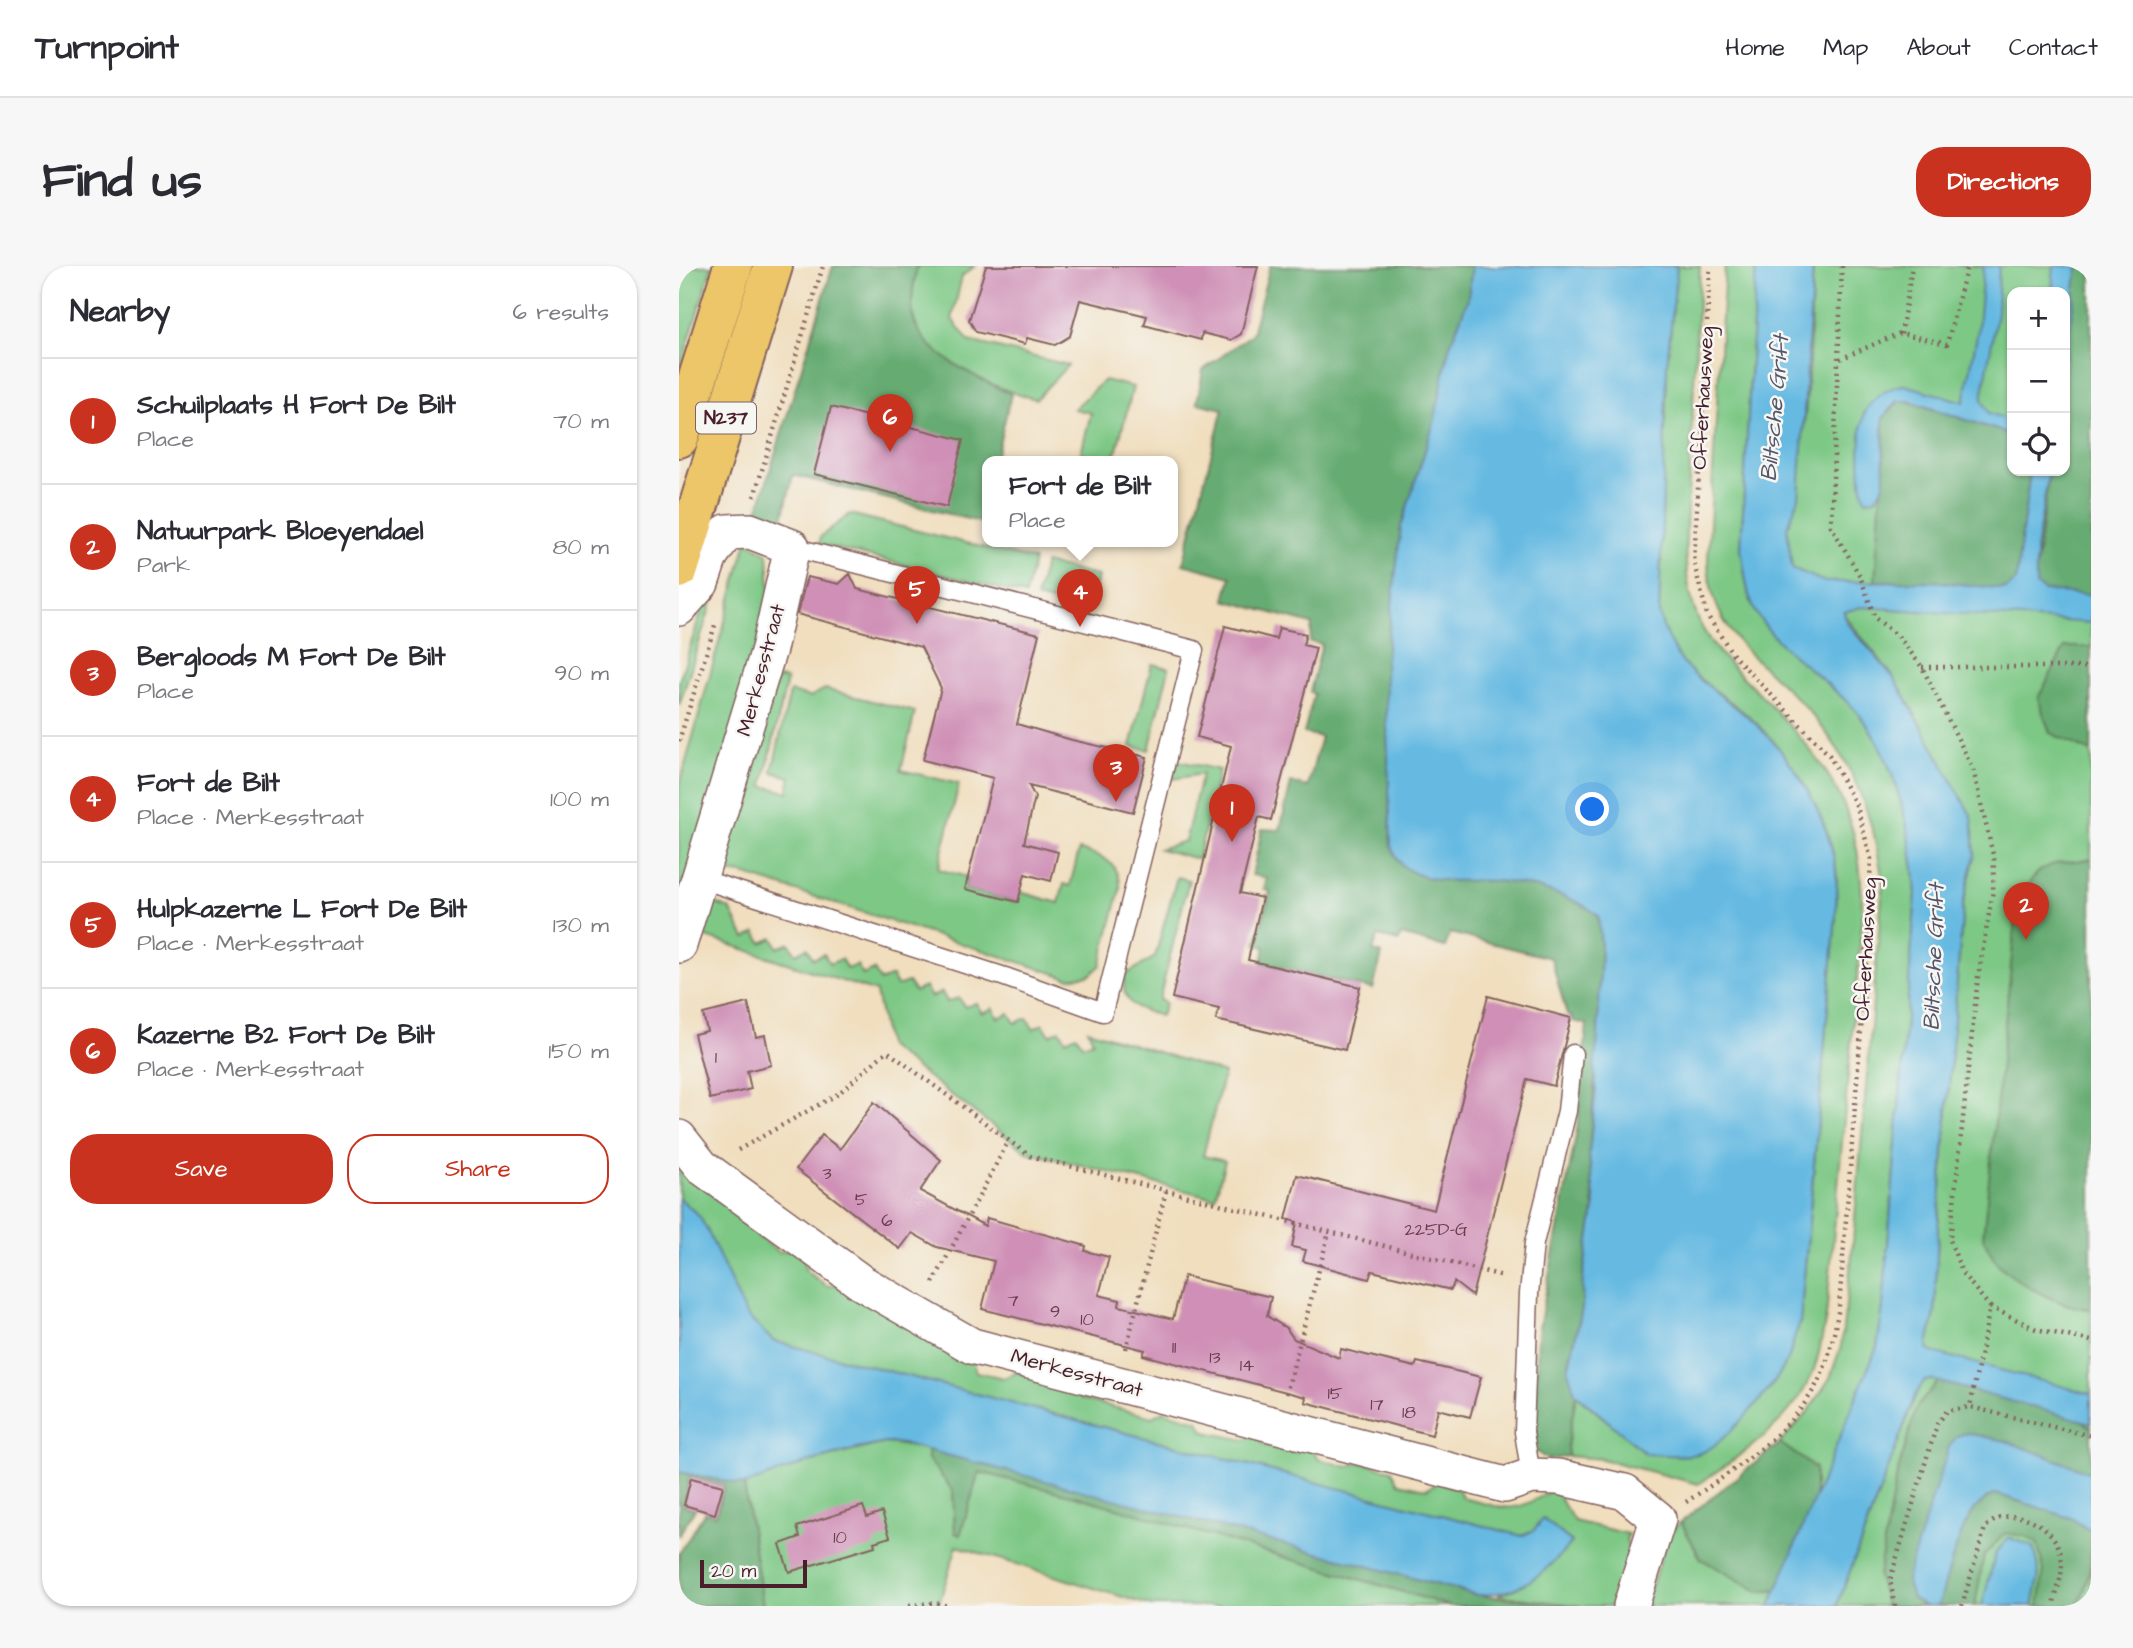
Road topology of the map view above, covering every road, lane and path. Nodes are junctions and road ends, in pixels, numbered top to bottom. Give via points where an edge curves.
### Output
1 (733, 266) edge
2 (773, 266) edge
3 (823, 266) edge
4 (1710, 266) edge
5 (1842, 266) edge
6 (1912, 266) edge
7 (1967, 266) edge
8 (1901, 334) junction
9 (1840, 359) junction
10 (679, 438) edge
11 (744, 531) junction
12 (792, 547) junction
13 (679, 569) edge
14 (679, 608) edge
15 (720, 610) dead end
16 (1922, 667) junction
17 (2091, 667) edge
18 (679, 741) edge
19 (701, 879) junction
20 (679, 945) edge
21 (1573, 1054) dead end
22 (679, 1138) edge
23 (1008, 1142) junction
24 (702, 1167) junction
25 (1166, 1191) junction
26 (1329, 1232) junction
27 (1514, 1279) dead end
28 (1990, 1307) junction
29 (916, 1315) junction
30 (2091, 1341) edge
31 (1117, 1384) junction
32 (1970, 1407) junction
33 (1277, 1426) junction
34 (2091, 1436) edge
35 (1531, 1476) junction
36 (1658, 1520) junction
37 (909, 1605) edge
38 (948, 1606) edge
39 (1631, 1606) edge
40 (1895, 1606) edge
41 (1962, 1606) edge
42 (2053, 1606) edge

1 - 10 main road, N237
2 - 13 main road, N237
3 - 11 path
4 - 36 path, Offerhausweg via 1694,563 1707,615 1734,656 1829,755 1857,807 1871,859 1839,1307 1831,1351 1814,1390 1778,1433
5 - 9 path
6 - 8 path
7 - 8 path via 1947,344
8 - 9 path
9 - 16 path via 1831,526 1860,576 1874,614
11 - 12 street
11 - 14 street via 727,532 719,539 701,583
12 - 19 street, Merkesstraat via 769,649
12 - 19 lane via 1194,650 1103,1012
15 - 18 path
16 - 17 path
16 - 28 path via 1973,769 1994,859 1950,1240 1962,1273
19 - 20 street, Merkesstraat
21 - 35 lane via 1567,1111 1534,1243 1524,1432
22 - 24 street, Merkesstraat
23 - 24 path via 887,1051 838,1094
23 - 25 path via 1030,1156
23 - 29 path
24 - 29 street, Merkesstraat via 862,1283
25 - 26 path
25 - 31 path
26 - 27 path
26 - 33 path
28 - 30 path via 2036,1329
28 - 32 path
29 - 31 street, Merkesstraat via 972,1346
31 - 33 street, Merkesstraat
32 - 34 path
32 - 40 path via 1947,1411 1937,1423 1890,1580
33 - 35 street, Merkesstraat via 1505,1485
35 - 36 street, Merkesstraat via 1558,1477 1625,1492
36 - 39 street
37 - 38 path
41 - 42 path via 1985,1528 1994,1518 2017,1515 2048,1532 2058,1547 2062,1570

